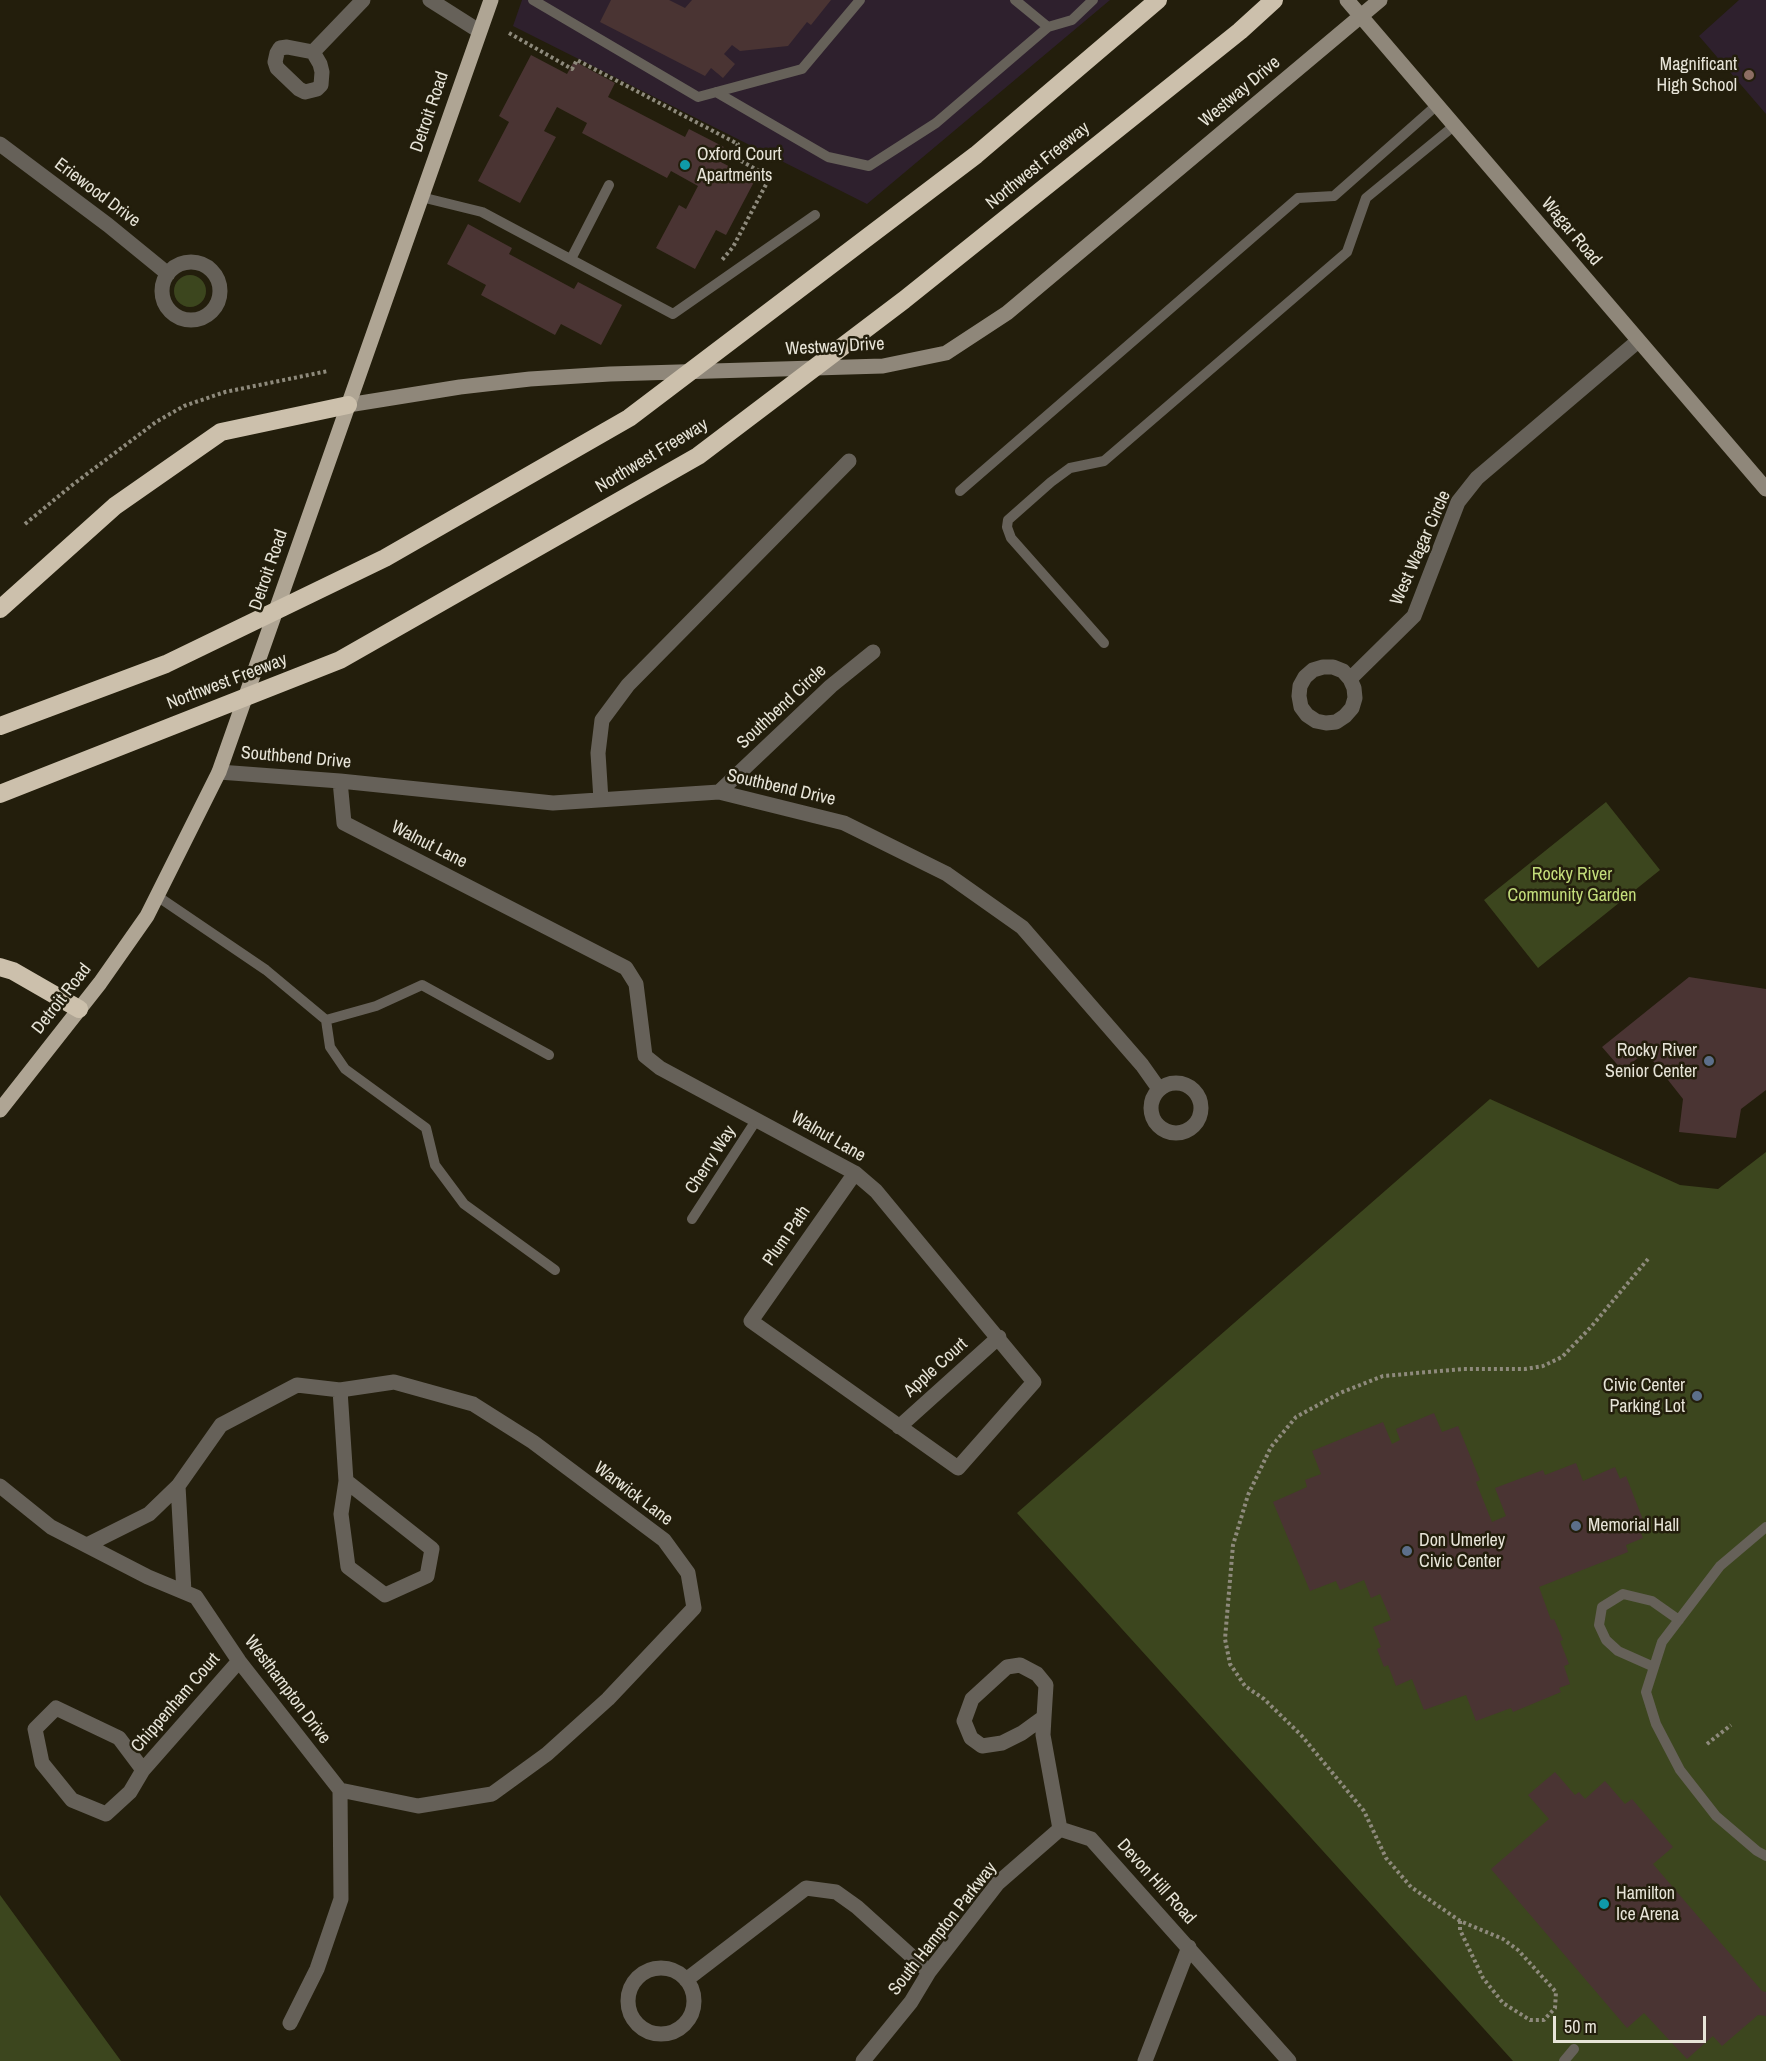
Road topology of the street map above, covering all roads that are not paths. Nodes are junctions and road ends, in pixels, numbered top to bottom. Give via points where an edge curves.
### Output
1 (363, 0) edge
2 (430, 0) edge
3 (491, 0) edge
4 (533, 0) edge
5 (860, 0) edge
6 (1015, 0) edge
7 (1093, 0) edge
8 (1158, 0) edge
9 (1274, 0) edge
10 (1347, 0) edge
11 (1380, 0) edge
12 (1362, 16) junction
13 (1048, 27) junction
14 (479, 31) junction
15 (313, 52) dead end
16 (716, 92) junction
17 (1437, 105) junction
18 (1455, 125) junction
19 (0, 144) edge
20 (609, 185) dead end
21 (421, 197) junction
22 (815, 215) dead end
23 (571, 260) junction
24 (168, 274) dead end
25 (1638, 341) junction
26 (348, 405) junction
27 (849, 461) dead end
28 (1766, 489) edge
29 (960, 491) dead end
30 (0, 609) edge
31 (1104, 643) dead end
32 (873, 652) dead end
33 (1350, 679) dead end
34 (0, 726) edge
35 (219, 772) junction
36 (339, 781) junction
37 (719, 792) junction
38 (0, 794) edge
39 (601, 800) junction
40 (156, 896) junction
41 (0, 967) edge
42 (79, 1009) junction
43 (326, 1020) junction
44 (549, 1055) dead end
45 (1159, 1089) dead end
46 (0, 1110) edge
47 (757, 1119) junction
48 (855, 1173) junction
49 (692, 1219) dead end
50 (555, 1270) dead end
51 (751, 1321) joint
52 (999, 1337) junction
53 (340, 1390) junction
54 (899, 1427) junction
55 (346, 1481) junction
56 (0, 1486) edge
57 (178, 1486) junction
58 (1766, 1527) edge
59 (87, 1545) junction
60 (184, 1592) junction
61 (1679, 1620) junction
62 (239, 1661) junction
63 (1654, 1667) junction
64 (1044, 1717) junction
65 (143, 1770) junction
66 (340, 1790) junction
67 (1060, 1829) junction
68 (1766, 1856) edge
69 (1189, 1947) junction
70 (929, 1972) junction
71 (686, 1980) junction
72 (290, 2023) dead end
73 (1574, 2049) dead end
74 (863, 2061) edge
75 (1145, 2061) edge
76 (1289, 2061) edge
77 (1564, 2061) edge

1 - 15 street
2 - 14 street
3 - 14 main road, Detroit Road
4 - 16 lane via 698,97
5 - 16 lane via 802,69
6 - 13 lane
7 - 13 lane via 1072,20
8 - 34 highway via 976,156 629,418 385,558 166,664
9 - 38 highway, Northwest Freeway via 904,300 698,456 340,660
10 - 12 main road, Wagar Road
11 - 12 main road, Westway Drive
12 - 17 main road, Wagar Road
12 - 26 main road, Westway Drive via 1007,313 946,352 883,366 531,379
13 - 16 lane via 936,123 869,165 828,157
14 - 21 main road, Detroit Road
17 - 18 main road, Wagar Road
17 - 29 lane via 1334,196 1298,198
18 - 25 main road, Wagar Road
18 - 31 lane via 1366,198 1347,252 1104,461 1070,468 1008,520 1011,538
19 - 24 street, Eriewood Drive
20 - 23 lane
21 - 23 lane via 482,212
21 - 26 main road, Detroit Road
22 - 23 lane via 673,314
25 - 28 main road, Wagar Road
25 - 33 street, West Wagar Circle via 1477,478 1458,502 1414,616
26 - 30 highway via 221,432 115,506
26 - 35 main road, Detroit Road
27 - 39 street via 628,685 602,720 598,753
32 - 37 street, Southbend Circle via 831,686
35 - 36 street, Southbend Drive
35 - 40 main road, Detroit Road
36 - 39 street, Southbend Drive via 553,803
36 - 47 street, Walnut Lane via 344,823 626,968 636,984 645,1056 660,1068
37 - 39 street, Southbend Drive
37 - 45 street, Southbend Drive via 844,824 947,874 1022,927
40 - 42 main road, Detroit Road via 140,926
40 - 43 lane via 266,970
41 - 42 highway
42 - 46 main road, Detroit Road
43 - 44 lane via 376,1006 422,986
43 - 50 lane via 330,1047 345,1069 426,1128 435,1165 464,1204
47 - 48 street, Walnut Lane
47 - 49 lane, Cherry Way
48 - 51 street, Plum Path
48 - 52 street, Walnut Lane via 876,1191
51 - 54 street, Walnut Lane
52 - 54 street, Apple Court
52 - 54 street, Walnut Lane via 1034,1382 958,1468
53 - 55 street
53 - 57 street, Warwick Lane via 297,1385 220,1425
53 - 66 street, Warwick Lane via 394,1382 473,1404 533,1442 664,1540 688,1573 694,1608 608,1699 547,1754 492,1794 418,1806
55 - 55 street via 432,1549 427,1576 385,1595 348,1567 341,1514
56 - 59 street, Westhampton Drive via 51,1527
57 - 59 street, Warwick Lane via 149,1514
57 - 60 street
58 - 61 lane via 1720,1566
59 - 60 street, Westhampton Drive
60 - 62 street, Westhampton Drive via 196,1598
61 - 63 lane via 1662,1642
61 - 63 lane via 1652,1601 1623,1594 1602,1607 1599,1625 1606,1640 1618,1651
62 - 65 street, Chippenham Court
62 - 66 street, Westhampton Drive
63 - 68 lane via 1646,1692 1656,1724 1680,1770 1716,1816
64 - 64 street via 1002,1743 982,1746 971,1738 964,1721 972,1699 1006,1667 1020,1665 1037,1674 1046,1685
64 - 67 street via 1043,1735
65 - 65 street, Chippenham Court via 119,1738 56,1708 35,1729 42,1762 72,1800 106,1814 130,1792
66 - 72 street via 341,1899 317,1969
67 - 69 street, Devon Hill Road via 1091,1839
67 - 70 street, South Hampton Parkway via 998,1883
69 - 75 street
69 - 76 street, Devon Hill Road
70 - 71 street via 836,1892 806,1888
70 - 74 street, South Hampton Parkway via 911,2002
71 - 71 street via 695,2002 691,2017 681,2029 666,2035 637,2026 627,2002 637,1977 661,1968 676,1971
73 - 77 lane

